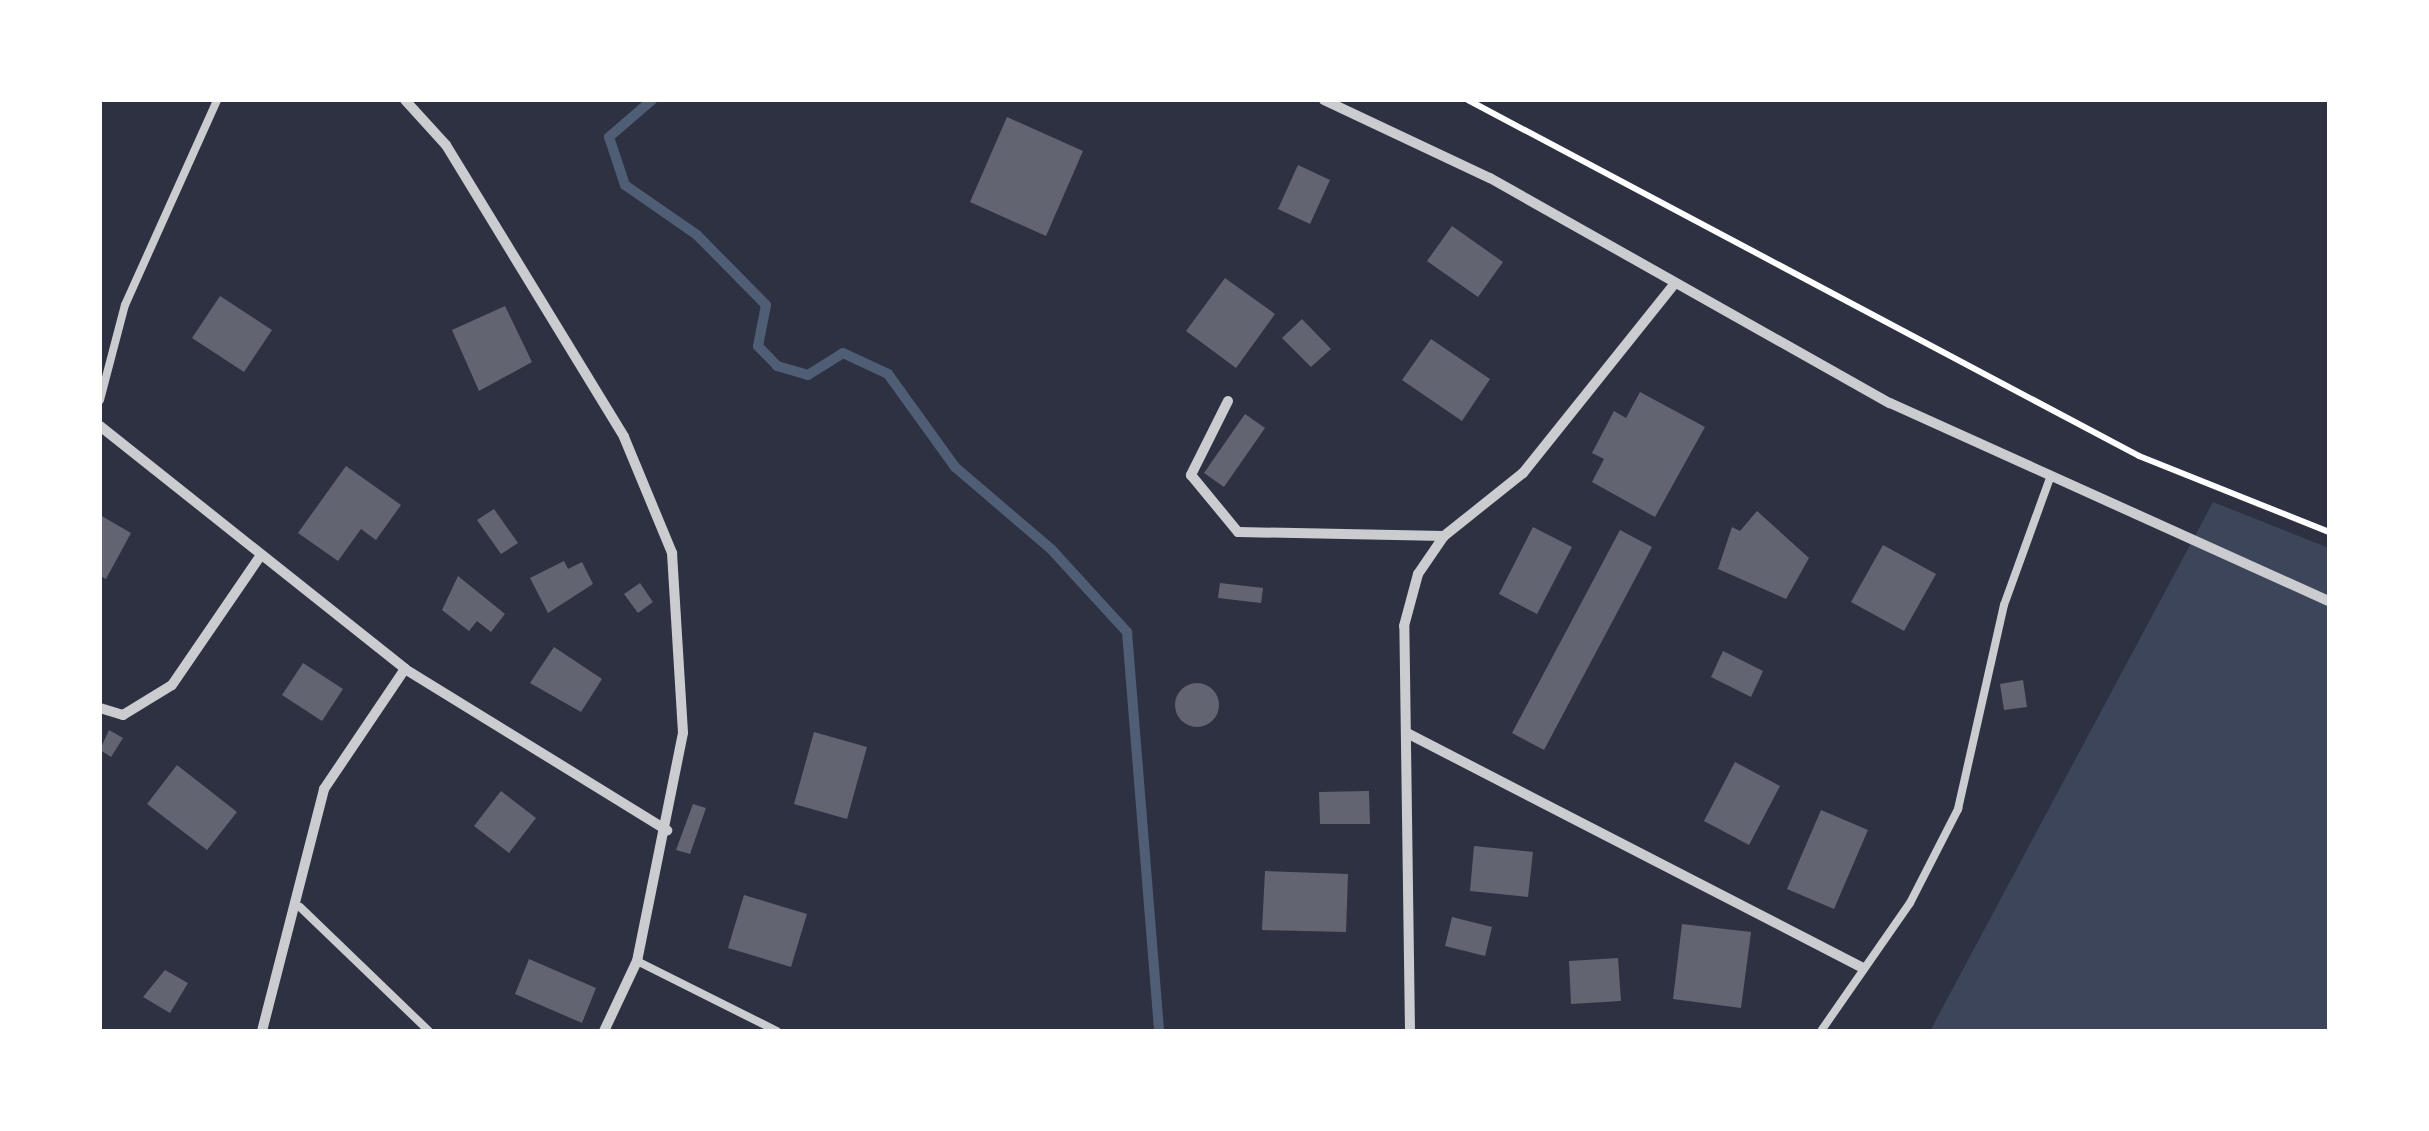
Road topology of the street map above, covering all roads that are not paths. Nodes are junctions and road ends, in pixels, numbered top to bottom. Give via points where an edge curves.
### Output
1 (217, 100) edge
2 (405, 100) edge
3 (1324, 100) edge
4 (1673, 286) junction
5 (100, 400) edge
6 (1228, 401) dead end
7 (100, 426) edge
8 (2050, 478) junction
9 (1444, 536) junction
10 (259, 558) junction
11 (2329, 601) edge
12 (404, 668) junction
13 (100, 708) edge
14 (1407, 733) junction
15 (667, 830) junction
16 (300, 906) junction
17 (637, 961) junction
18 (1863, 968) junction
19 (262, 1031) edge
20 (429, 1031) edge
21 (604, 1031) edge
22 (777, 1031) edge
23 (1410, 1031) edge
24 (1821, 1031) edge

1 - 5 lane via 126,305
2 - 15 street via 446,145 614,420 672,553 682,733
3 - 4 street via 1490,178
4 - 8 street
4 - 9 street via 1523,473
6 - 9 street via 1191,475 1238,532
7 - 10 street
8 - 11 street
8 - 18 lane via 2004,605 1958,808 1910,903
9 - 14 street via 1418,574 1404,626
10 - 12 street
10 - 13 street via 172,685 123,714
12 - 15 street
12 - 16 street via 324,790 305,840
14 - 18 street
14 - 23 street
15 - 17 street
16 - 19 street
16 - 20 lane
17 - 21 street
17 - 22 lane
18 - 24 lane

